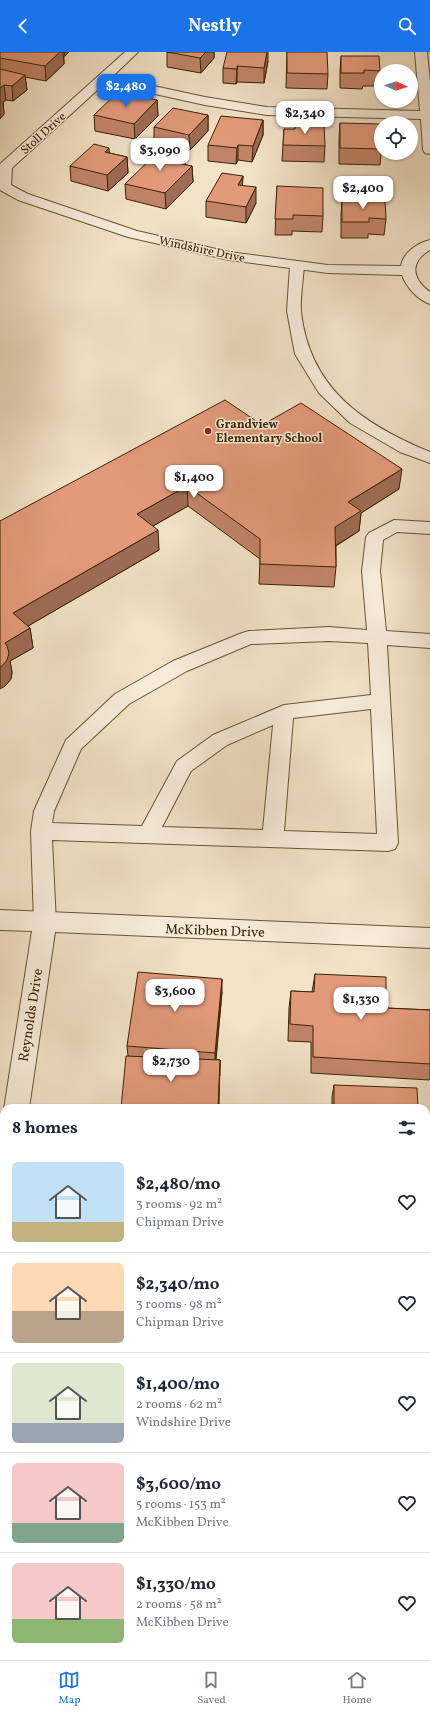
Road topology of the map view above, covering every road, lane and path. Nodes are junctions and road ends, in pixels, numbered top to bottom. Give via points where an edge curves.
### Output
1 (132, 52) edge
2 (421, 52) edge
3 (104, 79) junction
4 (427, 115) junction
5 (430, 150) edge
6 (4, 187) joint
7 (430, 244) edge
8 (298, 266) junction
9 (408, 271) junction
10 (430, 299) edge
11 (430, 458) edge
12 (430, 528) edge
13 (377, 637) junction
14 (430, 641) edge
15 (381, 701) junction
16 (284, 712) junction
17 (41, 831) junction
18 (148, 834) junction
19 (273, 839) junction
20 (0, 920) edge
21 (45, 923) junction
22 (430, 938) edge
23 (17, 1104) edge

1 - 3 street, Stoll Drive
2 - 4 street
3 - 4 street via 205,101 267,111
3 - 6 street, Stoll Drive via 4,167
4 - 5 street
6 - 8 street, Windshire Drive via 23,197 133,234 229,256
7 - 9 street via 414,254
8 - 9 street, Windshire Drive
8 - 11 lane via 294,311 303,354 324,390 356,420 406,448
9 - 10 street via 408,277 415,288
12 - 13 lane via 394,526 375,537 371,571
13 - 14 lane
13 - 15 lane
13 - 17 lane via 329,634 249,638 180,666 122,698 73,745 44,810
15 - 16 lane
15 - 19 lane via 388,843
16 - 18 lane via 220,740 184,766
16 - 19 lane
17 - 18 lane
17 - 21 lane
18 - 19 lane
20 - 21 street, McKibben Drive
21 - 22 street, McKibben Drive
21 - 23 street, Reynolds Drive

